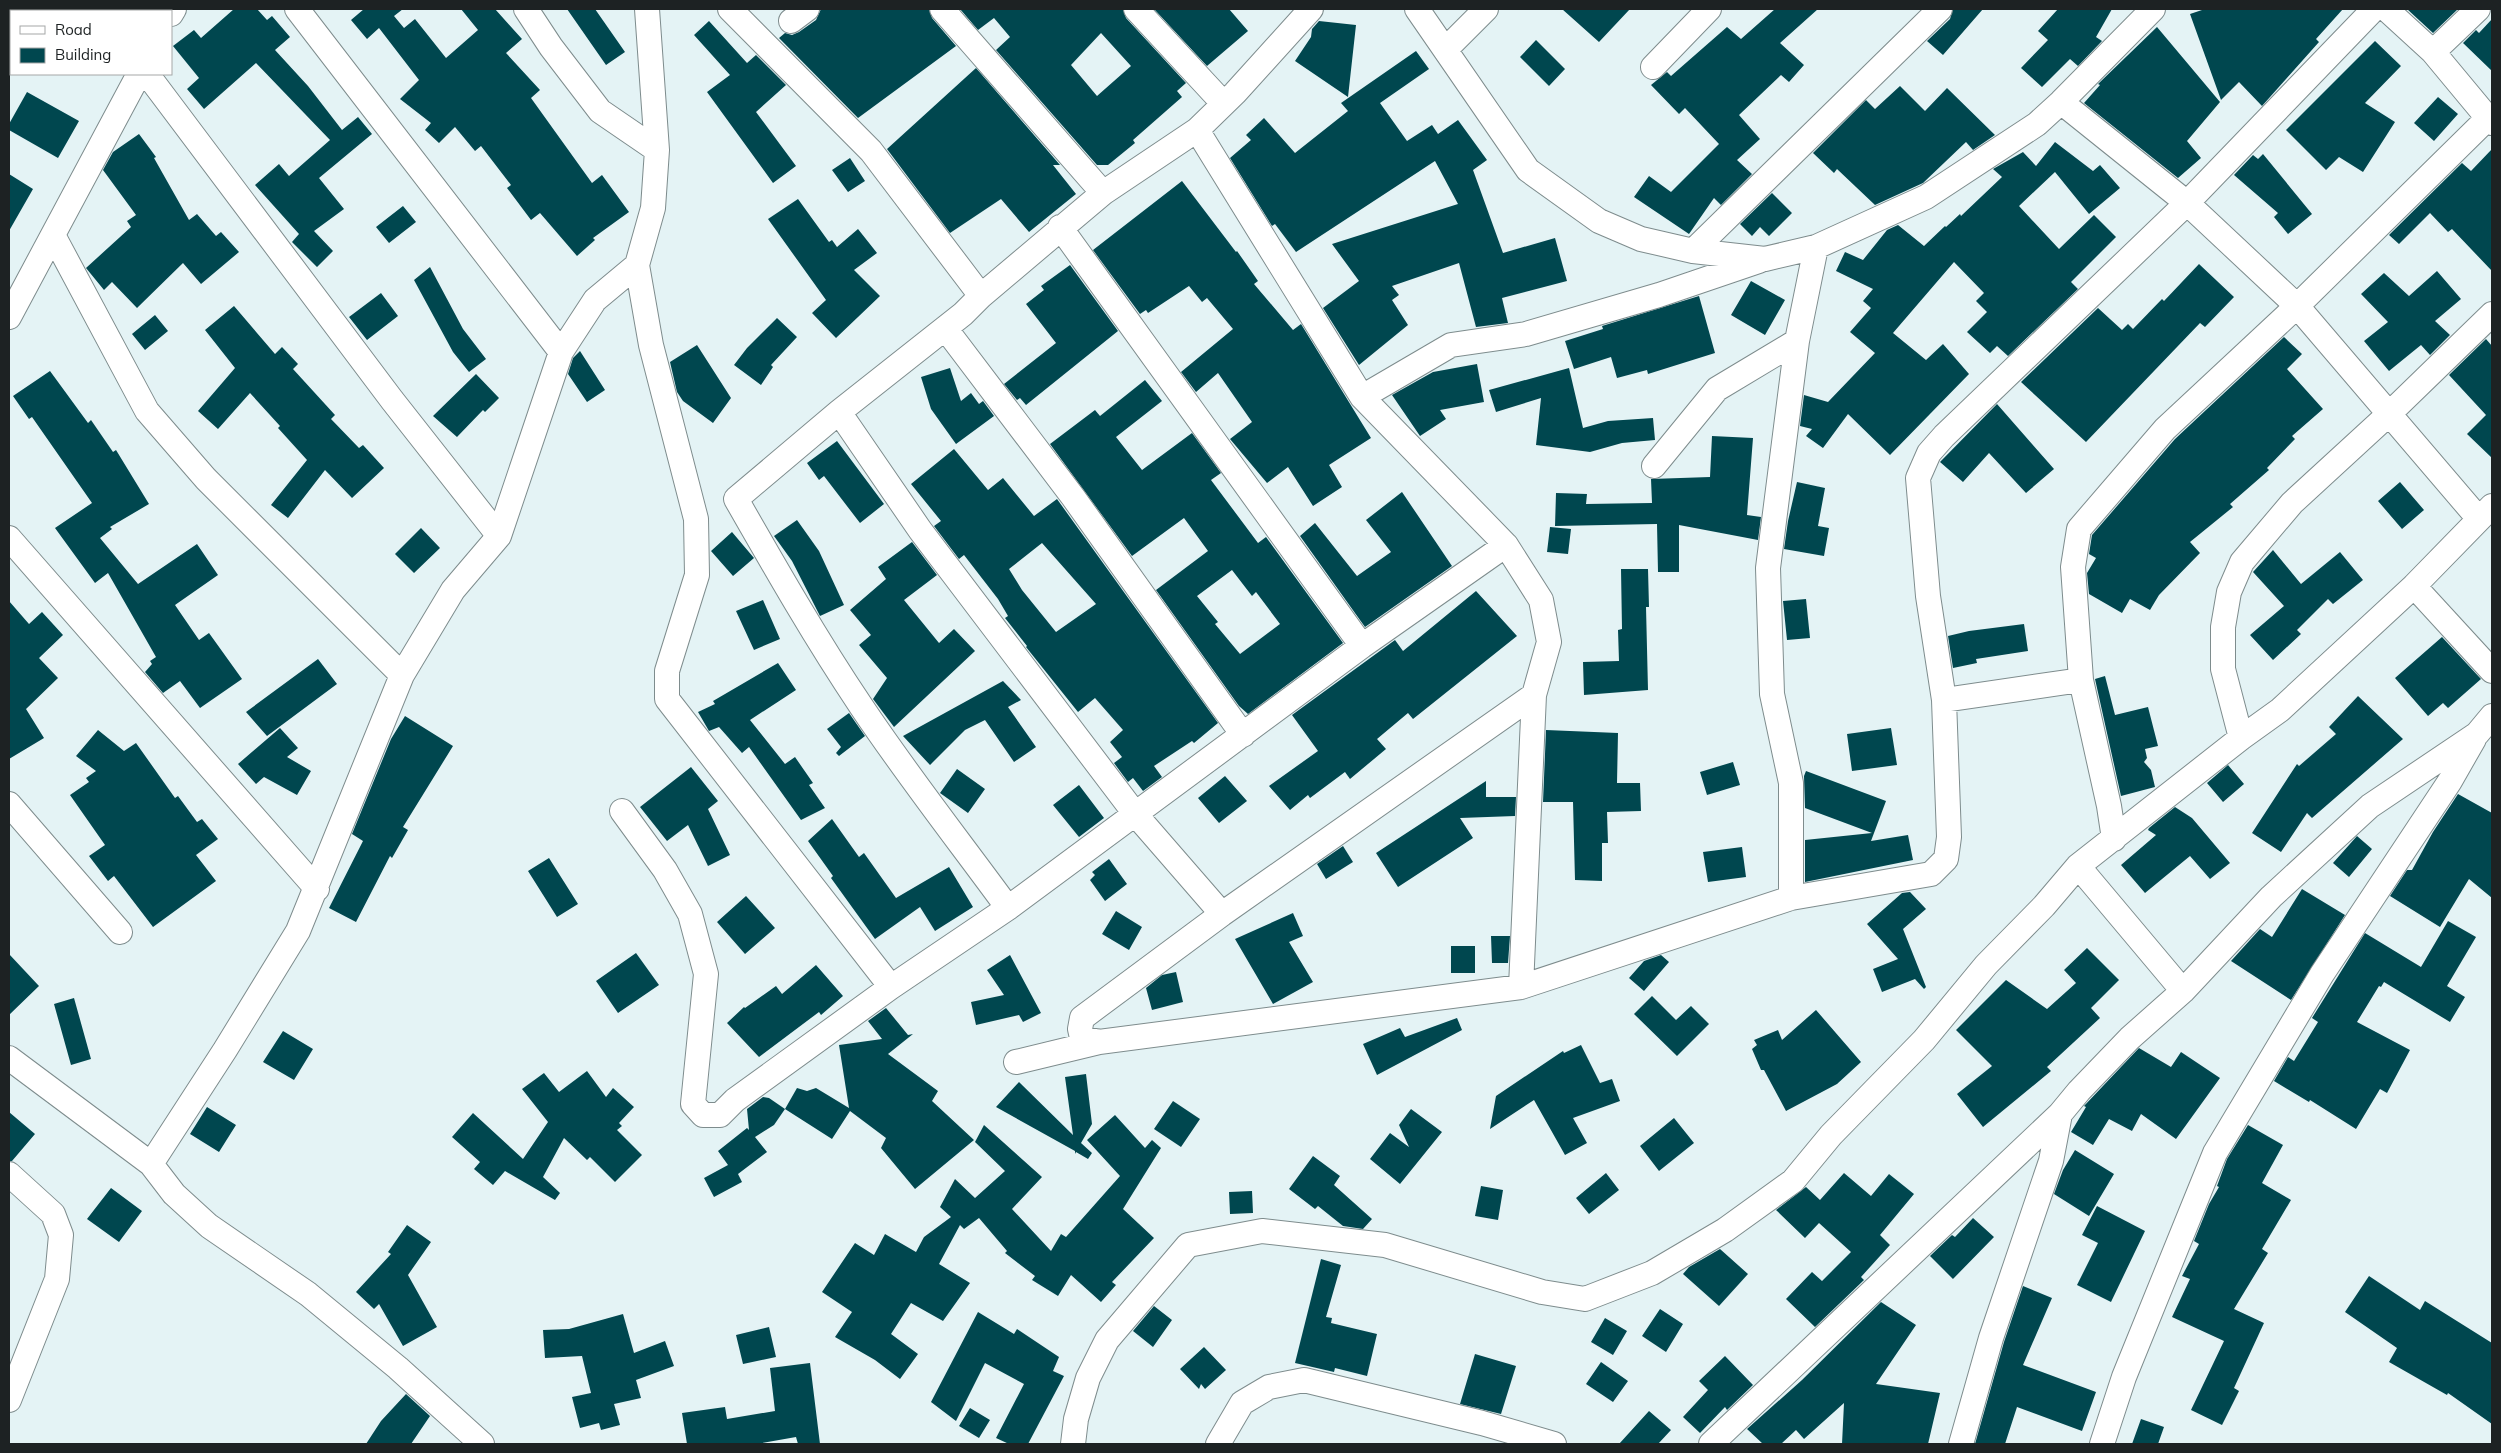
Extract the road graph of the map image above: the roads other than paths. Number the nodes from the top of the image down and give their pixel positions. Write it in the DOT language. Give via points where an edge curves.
graph roads {
  1 [pos="297,9"];
  2 [pos="526,9"];
  3 [pos="648,9"];
  4 [pos="730,9"];
  5 [pos="942,9"];
  6 [pos="1136,9"];
  7 [pos="1311,9"];
  8 [pos="1417,9"];
  9 [pos="1486,9"];
  10 [pos="1709,9"];
  11 [pos="1940,9"];
  12 [pos="2152,9"];
  13 [pos="2374,9"];
  14 [pos="2386,9"];
  15 [pos="2478,9"];
  16 [pos="1446,49"];
  17 [pos="2434,52"];
  18 [pos="1653,67"];
  19 [pos="138,75"];
  20 [pos="148,75"];
  21 [pos="2062,102"];
  22 [pos="1223,103"];
  23 [pos="2490,120"];
  24 [pos="1197,130"];
  25 [pos="657,150"];
  26 [pos="1103,193"];
  27 [pos="2187,203"];
  28 [pos="1060,227"];
  29 [pos="53,235"];
  30 [pos="1816,247"];
  31 [pos="1702,252"];
  32 [pos="1765,259"];
  33 [pos="637,265"];
  34 [pos="1713,277"];
  35 [pos="981,296"];
  36 [pos="2297,306"];
  37 [pos="2492,314"];
  38 [pos="9,317"];
  39 [pos="945,328"];
  40 [pos="1797,342"];
  41 [pos="560,352"];
  42 [pos="1362,397"];
  43 [pos="839,412"];
  44 [pos="2390,413"];
  45 [pos="1654,466"];
  46 [pos="2486,513"];
  47 [pos="499,536"];
  48 [pos="9,538"];
  49 [pos="1506,545"];
  50 [pos="2414,586"];
  51 [pos="1362,646"];
  52 [pos="2492,672"];
  53 [pos="402,675"];
  54 [pos="2081,680"];
  55 [pos="1534,695"];
  56 [pos="1944,700"];
  57 [pos="2492,716"];
  58 [pos="2477,734"];
  59 [pos="1244,735"];
  60 [pos="2241,738"];
  61 [pos="9,804"];
  62 [pos="622,811"];
  63 [pos="1136,815"];
  64 [pos="2114,838"];
  65 [pos="2078,866"];
  66 [pos="317,889"];
  67 [pos="1791,898"];
  68 [pos="1008,908"];
  69 [pos="1222,914"];
  70 [pos="120,932"];
  71 [pos="891,987"];
  72 [pos="1522,987"];
  73 [pos="2182,991"];
  74 [pos="1099,1042"];
  75 [pos="9,1058"];
  76 [pos="1016,1062"];
  77 [pos="2060,1114"];
  78 [pos="151,1164"];
  79 [pos="9,1174"];
  80 [pos="9,1400"];
  81 [pos="482,1444"];
  82 [pos="1073,1444"];
  83 [pos="1218,1444"];
  84 [pos="1554,1444"];
  85 [pos="1711,1444"];
  86 [pos="1961,1444"];
  87 [pos="2102,1444"];
  1 -- 41 [label="street"];
  2 -- 25 [label="street" via="600,112"];
  3 -- 25 [label="street"];
  4 -- 35 [label="street" via="871,151"];
  5 -- 26 [label="street"];
  6 -- 22 [label="street"];
  7 -- 22 [label="street" via="1236,93"];
  8 -- 16 [label="street"];
  9 -- 16 [label="street"];
  10 -- 18 [label="street"];
  11 -- 31 [label="street"];
  12 -- 21 [label="street"];
  13 -- 27 [label="street"];
  14 -- 17 [label="street"];
  15 -- 17 [label="street"];
  16 -- 31 [label="street" via="1528,170 1599,221 1641,239"];
  17 -- 23 [label="street"];
  19 -- 29 [label="street"];
  20 -- 47 [label="street" via="392,400"];
  21 -- 27 [label="street"];
  21 -- 30 [label="street" via="2037,124 1926,197"];
  22 -- 24 [label="street"];
  23 -- 36 [label="street"];
  24 -- 26 [label="street"];
  24 -- 42 [label="street"];
  25 -- 33 [label="street" via="653,208"];
  26 -- 28 [label="street"];
  27 -- 36 [label="street"];
  27 -- 56 [label="street" via="1929,453 1918,478 1928,596"];
  28 -- 35 [label="street"];
  28 -- 51 [label="street"];
  29 -- 38 [label="street"];
  29 -- 53 [label="street" via="147,411 206,479"];
  30 -- 32 [label="street"];
  30 -- 40 [label="street"];
  31 -- 32 [label="street"];
  31 -- 34 [label="street"];
  32 -- 34 [label="street"];
  33 -- 41 [label="street" via="595,300"];
  33 -- 71 [label="street" via="651,346 696,519 697,575 667,671 667,699"];
  34 -- 42 [label="street" via="1526,334 1451,345"];
  35 -- 39 [label="street"];
  36 -- 44 [label="street"];
  36 -- 54 [label="street" via="2165,430 2079,529 2073,567"];
  37 -- 44 [label="street"];
  39 -- 43 [label="street"];
  39 -- 59 [label="street" via="1073,497"];
  40 -- 45 [label="street" via="1717,388"];
  40 -- 67 [label="street" via="1768,568 1772,694 1791,783"];
  41 -- 47 [label="street"];
  42 -- 49 [label="street"];
  43 -- 63 [label="street" via="920,530"];
  43 -- 68 [label="street" via="736,499 791,597 862,707"];
  44 -- 46 [label="street"];
  44 -- 60 [label="street" via="2292,503 2242,562 2229,592 2223,627 2223,669"];
  46 -- 50 [label="street"];
  47 -- 53 [label="street" via="453,590"];
  48 -- 66 [label="street"];
  49 -- 51 [label="street"];
  49 -- 55 [label="street" via="1541,600 1549,642"];
  50 -- 52 [label="street"];
  50 -- 60 [label="street" via="2280,710"];
  51 -- 59 [label="street"];
  53 -- 66 [label="street"];
  54 -- 56 [label="street"];
  54 -- 64 [label="street"];
  55 -- 69 [label="street"];
  55 -- 72 [label="street"];
  56 -- 67 [label="street" via="1949,837 1946,859 1931,874"];
  57 -- 58 [label="street"];
  58 -- 73 [label="street" via="2370,806 2271,898"];
  58 -- 87 [label="street" via="2450,781 2322,974 2215,1153 2124,1377"];
  59 -- 63 [label="street"];
  60 -- 64 [label="street"];
  61 -- 70 [label="street"];
  62 -- 71 [label="street" via="665,870 690,914 706,974 693,1104 703,1115 720,1115 735,1100"];
  63 -- 68 [label="street"];
  63 -- 69 [label="street"];
  64 -- 65 [label="street"];
  65 -- 73 [label="street"];
  65 -- 82 [label="street" via="1986,965 1924,1040 1831,1134 1793,1181 1725,1230 1652,1273 1585,1300 1542,1292 1385,1245 1262,1230 1188,1245 1107,1340 1088,1378 1076,1419"];
  66 -- 78 [label="street" via="298,931"];
  67 -- 72 [label="street"];
  68 -- 71 [label="street"];
  69 -- 74 [label="street" via="1082,1018 1082,1038"];
  72 -- 74 [label="street"];
  73 -- 77 [label="street" via="2130,1038"];
  74 -- 76 [label="street"];
  75 -- 78 [label="street"];
  77 -- 85 [label="street"];
  77 -- 86 [label="street" via="2052,1161 1991,1338"];
  78 -- 81 [label="street" via="174,1194 209,1226 308,1294 398,1368"];
  79 -- 80 [label="street" via="53,1214 61,1235 57,1279"];
  83 -- 84 [label="street" via="1242,1403 1269,1386 1304,1380"];
}
